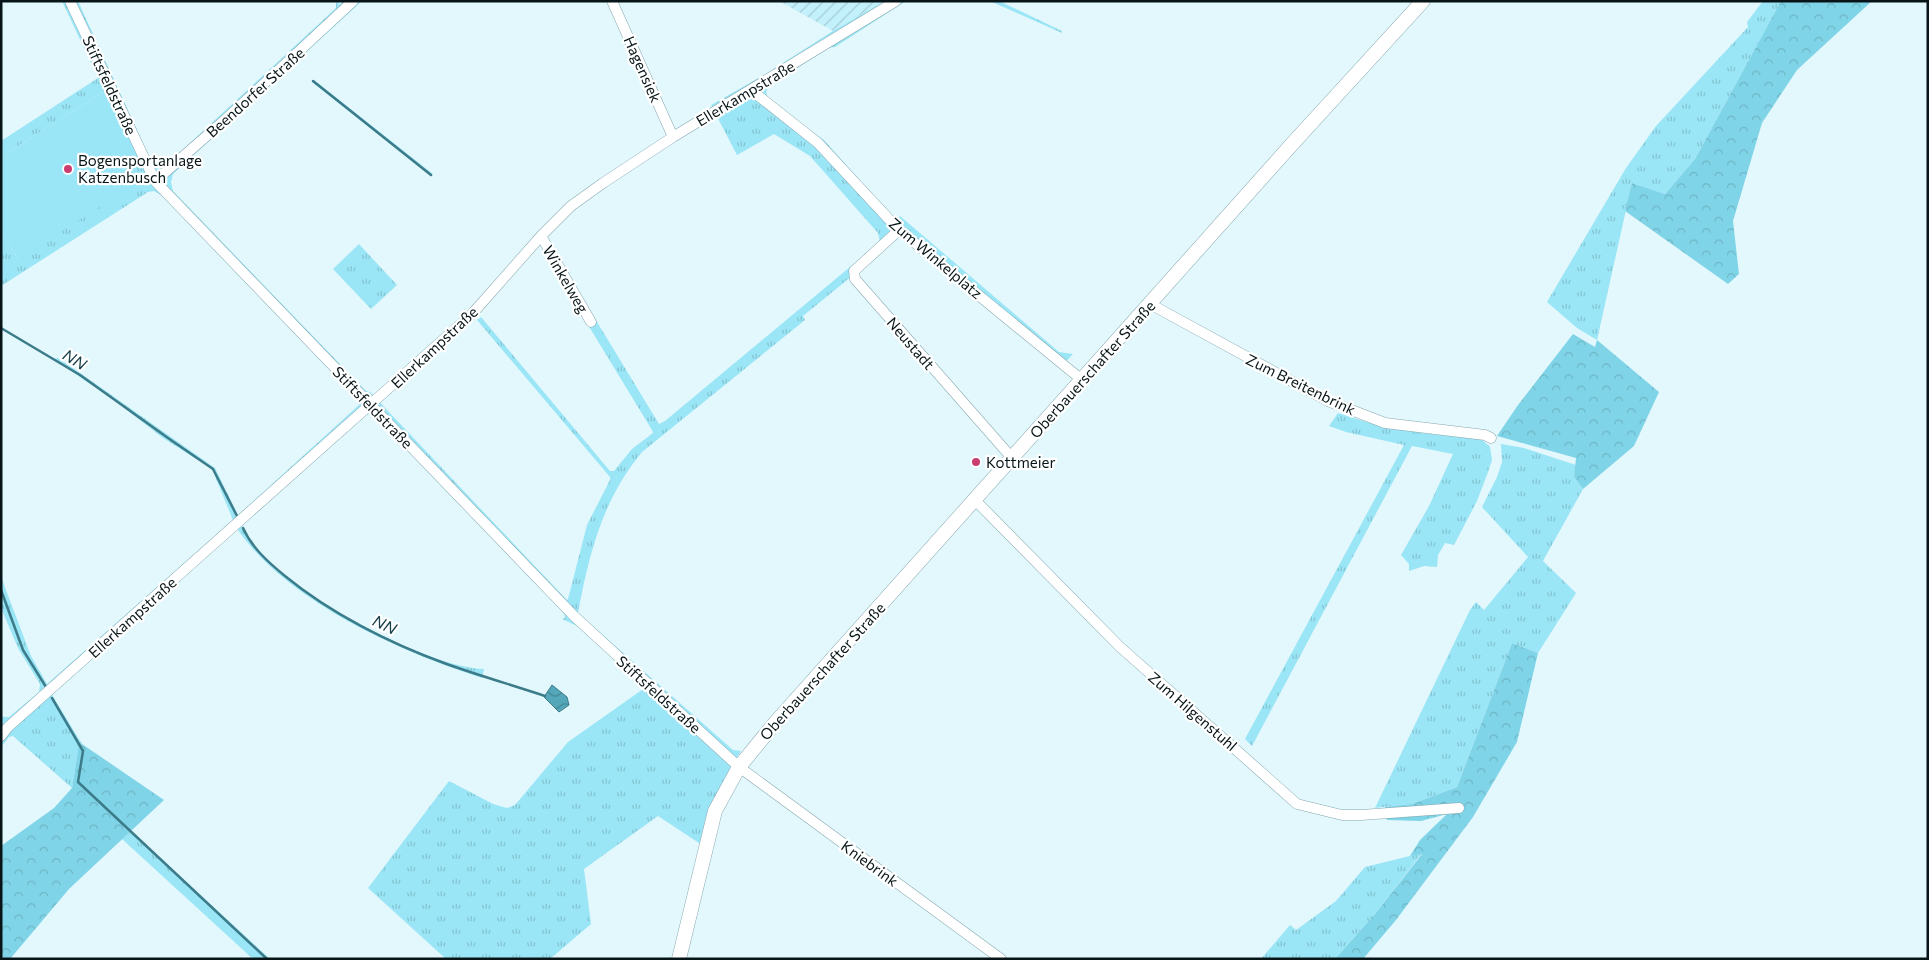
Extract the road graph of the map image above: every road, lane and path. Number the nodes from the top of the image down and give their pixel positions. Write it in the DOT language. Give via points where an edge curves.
graph roads {
  1 [pos="70,1"];
  2 [pos="353,1"];
  3 [pos="612,1"];
  4 [pos="896,1"];
  5 [pos="1423,1"];
  6 [pos="751,90"];
  7 [pos="673,137"];
  8 [pos="155,181"];
  9 [pos="899,230"];
  10 [pos="541,236"];
  11 [pos="1150,304"];
  12 [pos="591,322"];
  13 [pos="1082,380"];
  14 [pos="371,405"];
  15 [pos="1491,438"];
  16 [pos="1012,458"];
  17 [pos="975,500"];
  18 [pos="1,736"];
  19 [pos="739,767"];
  20 [pos="1459,808"];
  21 [pos="679,959"];
  22 [pos="1001,959"];
  1 -- 8 [label="street, Stiftsfeldstraße"];
  2 -- 8 [label="street, Beendorfer Straße"];
  3 -- 7 [label="street, Hagensiek"];
  4 -- 6 [label="street, Ellerkampstraße"];
  5 -- 11 [label="main road, Oberbauerschafter Straße"];
  6 -- 7 [label="street, Ellerkampstraße"];
  6 -- 9 [label="street, Zum Winkelplatz" via="818,143"];
  7 -- 10 [label="street, Ellerkampstraße" via="603,182 571,206"];
  8 -- 14 [label="street, Stiftsfeldstraße"];
  9 -- 13 [label="street, Zum Winkelplatz"];
  9 -- 16 [label="street, Neustadt" via="854,271 855,279"];
  10 -- 12 [label="street, Winkelweg"];
  10 -- 14 [label="street, Ellerkampstraße" via="472,314"];
  11 -- 13 [label="main road, Oberbauerschafter Straße"];
  11 -- 15 [label="street, Zum Breitenbrink" via="1328,401 1385,423"];
  13 -- 16 [label="main road, Oberbauerschafter Straße"];
  14 -- 18 [label="street, Ellerkampstraße"];
  14 -- 19 [label="street, Stiftsfeldstraße" via="574,616"];
  16 -- 17 [label="main road, Oberbauerschafter Straße"];
  17 -- 19 [label="main road, Oberbauerschafter Straße"];
  17 -- 20 [label="street, Zum Hilgenstuhl" via="1119,646 1297,804 1342,815"];
  19 -- 21 [label="main road, Oberbauerschafter Straße" via="715,811"];
  19 -- 22 [label="street, Kniebrink"];
}
